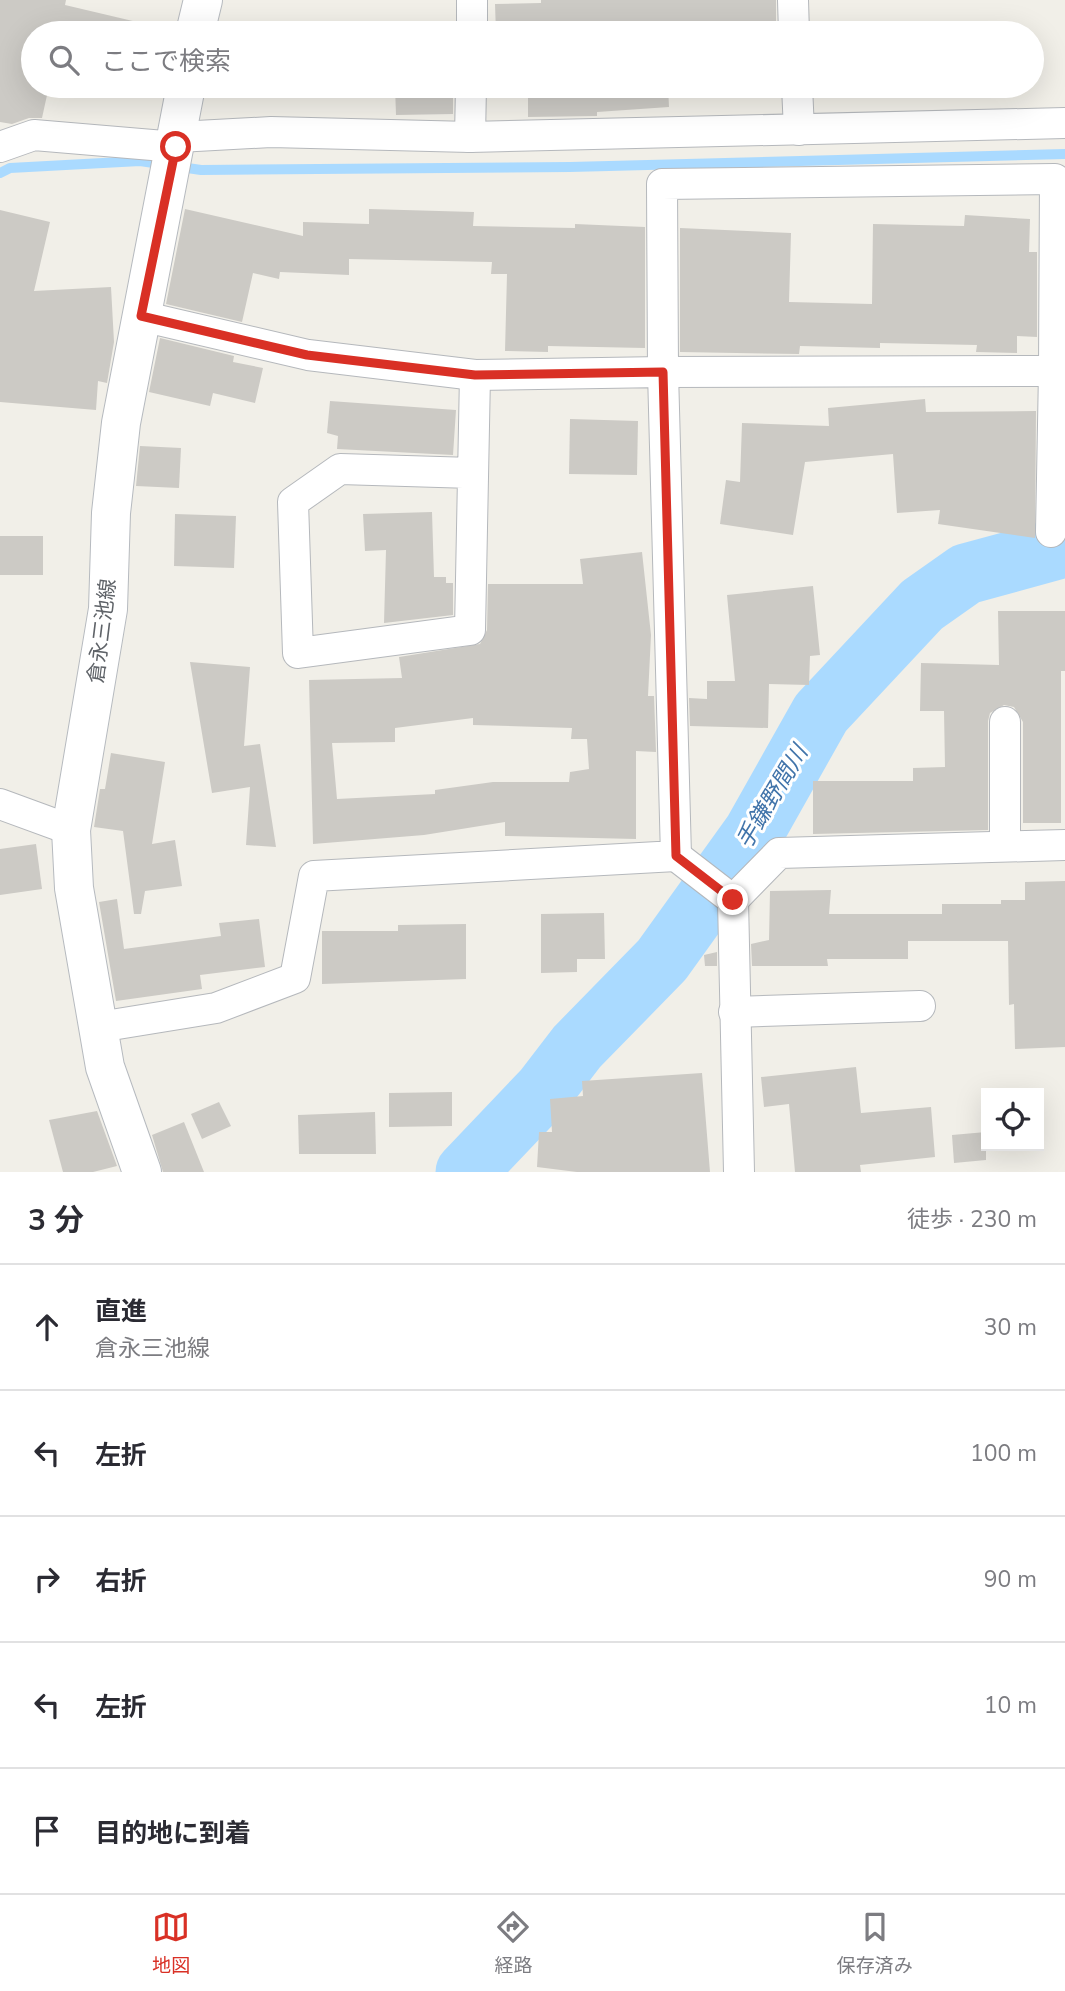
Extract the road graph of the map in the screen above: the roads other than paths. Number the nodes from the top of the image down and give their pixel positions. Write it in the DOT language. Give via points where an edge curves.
graph roads {
  1 [pos="203,0"];
  2 [pos="472,0"];
  3 [pos="793,0"];
  4 [pos="198,21"];
  5 [pos="472,21"];
  6 [pos="794,21"];
  7 [pos="184,98"];
  8 [pos="471,98"];
  9 [pos="798,98"];
  10 [pos="1065,123"];
  11 [pos="799,130"];
  12 [pos="470,137"];
  13 [pos="177,142"];
  14 [pos="0,147"];
  15 [pos="141,316"];
  16 [pos="1054,371"];
  17 [pos="663,372"];
  18 [pos="475,375"];
  19 [pos="472,473"];
  20 [pos="1051,532"];
  21 [pos="1006,722"];
  22 [pos="0,804"];
  23 [pos="71,830"];
  24 [pos="1065,845"];
  25 [pos="1005,846"];
  26 [pos="676,856"];
  27 [pos="733,900"];
  28 [pos="920,1006"];
  29 [pos="734,1012"];
  30 [pos="99,1027"];
  31 [pos="142,1172"];
  32 [pos="739,1172"];
  1 -- 4 [label="main road"];
  2 -- 5 [label="street"];
  3 -- 6 [label="street"];
  7 -- 13 [label="main road, 倉永三池線"];
  8 -- 12 [label="street"];
  9 -- 11 [label="street"];
  10 -- 11 [label="street"];
  11 -- 12 [label="street"];
  12 -- 13 [label="street" via="271,132"];
  13 -- 14 [label="street" via="34,135"];
  13 -- 15 [label="main road, 倉永三池線"];
  15 -- 18 [label="street" via="307,355"];
  15 -- 23 [label="main road, 倉永三池線" via="121,423 111,513 108,609"];
  16 -- 17 [label="street"];
  16 -- 17 [label="street" via="1055,180 1041,180 662,184"];
  16 -- 20 [label="street"];
  17 -- 18 [label="street"];
  17 -- 26 [label="street"];
  18 -- 19 [label="street"];
  19 -- 19 [label="street" via="470,631 298,653 293,502 340,469"];
  21 -- 25 [label="street"];
  22 -- 23 [label="street"];
  23 -- 30 [label="main road, 倉永三池線" via="74,888"];
  24 -- 25 [label="street"];
  25 -- 27 [label="street" via="779,853"];
  26 -- 27 [label="street"];
  26 -- 30 [label="street" via="314,876 295,978 216,1008"];
  27 -- 29 [label="street"];
  28 -- 29 [label="street"];
  29 -- 32 [label="street"];
  30 -- 31 [label="main road, 倉永三池線" via="105,1067"];
}
